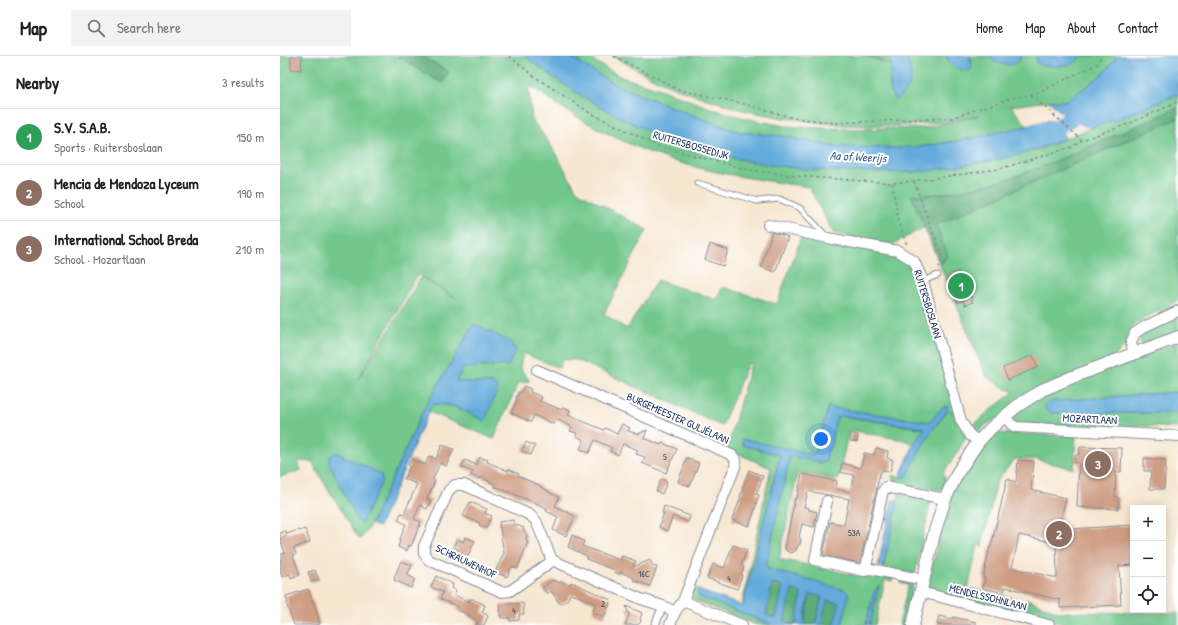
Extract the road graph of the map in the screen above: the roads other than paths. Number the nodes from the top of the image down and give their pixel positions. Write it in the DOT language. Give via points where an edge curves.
graph roads {
  1 [pos="697,183"];
  2 [pos="768,225"];
  3 [pos="828,238"];
  4 [pos="938,275"];
  5 [pos="923,281"];
  6 [pos="1178,311"];
  7 [pos="1178,337"];
  8 [pos="1134,354"];
  9 [pos="537,370"];
  10 [pos="1004,416"];
  11 [pos="1178,436"];
  12 [pos="978,442"];
  13 [pos="945,499"];
  14 [pos="827,501"];
  15 [pos="552,560"];
  16 [pos="866,568"];
  17 [pos="924,580"];
  18 [pos="921,592"];
  19 [pos="683,601"];
  20 [pos="663,606"];
  21 [pos="675,612"];
  22 [pos="656,625"];
  23 [pos="670,625"];
  24 [pos="742,625"];
  25 [pos="913,625"];
  26 [pos="1049,625"];
  1 -- 3 [label="lane" via="757,200 779,199 800,208"];
  2 -- 3 [label="street, RUITERSBOSLAAN"];
  3 -- 5 [label="street, RUITERSBOSLAAN" via="898,251 914,261"];
  4 -- 5 [label="lane"];
  5 -- 12 [label="street, RUITERSBOSLAAN" via="961,421"];
  6 -- 8 [label="street" via="1135,333 1131,343"];
  7 -- 8 [label="street"];
  8 -- 10 [label="street" via="1049,387 1028,398"];
  9 -- 19 [label="street, BURGEMEESTER GULJÉLAAN" via="732,455 736,461"];
  10 -- 11 [label="street, MOZARTLAAN" via="1016,427"];
  10 -- 12 [label="street"];
  12 -- 13 [label="street" via="958,472"];
  13 -- 16 [label="street" via="886,487"];
  13 -- 17 [label="street"];
  14 -- 16 [label="street" via="815,560 865,571"];
  15 -- 15 [label="street, SCHRAUWENHOF" via="510,591 502,592 429,560 424,554 424,546 449,490 455,485 464,485 530,515 536,521"];
  15 -- 20 [label="street"];
  16 -- 17 [label="street"];
  17 -- 18 [label="street"];
  18 -- 25 [label="street"];
  18 -- 26 [label="street, MENDELSSOHNLAAN"];
  19 -- 21 [label="street"];
  19 -- 24 [label="street"];
  20 -- 21 [label="street"];
  20 -- 22 [label="street"];
  21 -- 23 [label="street"];
}
